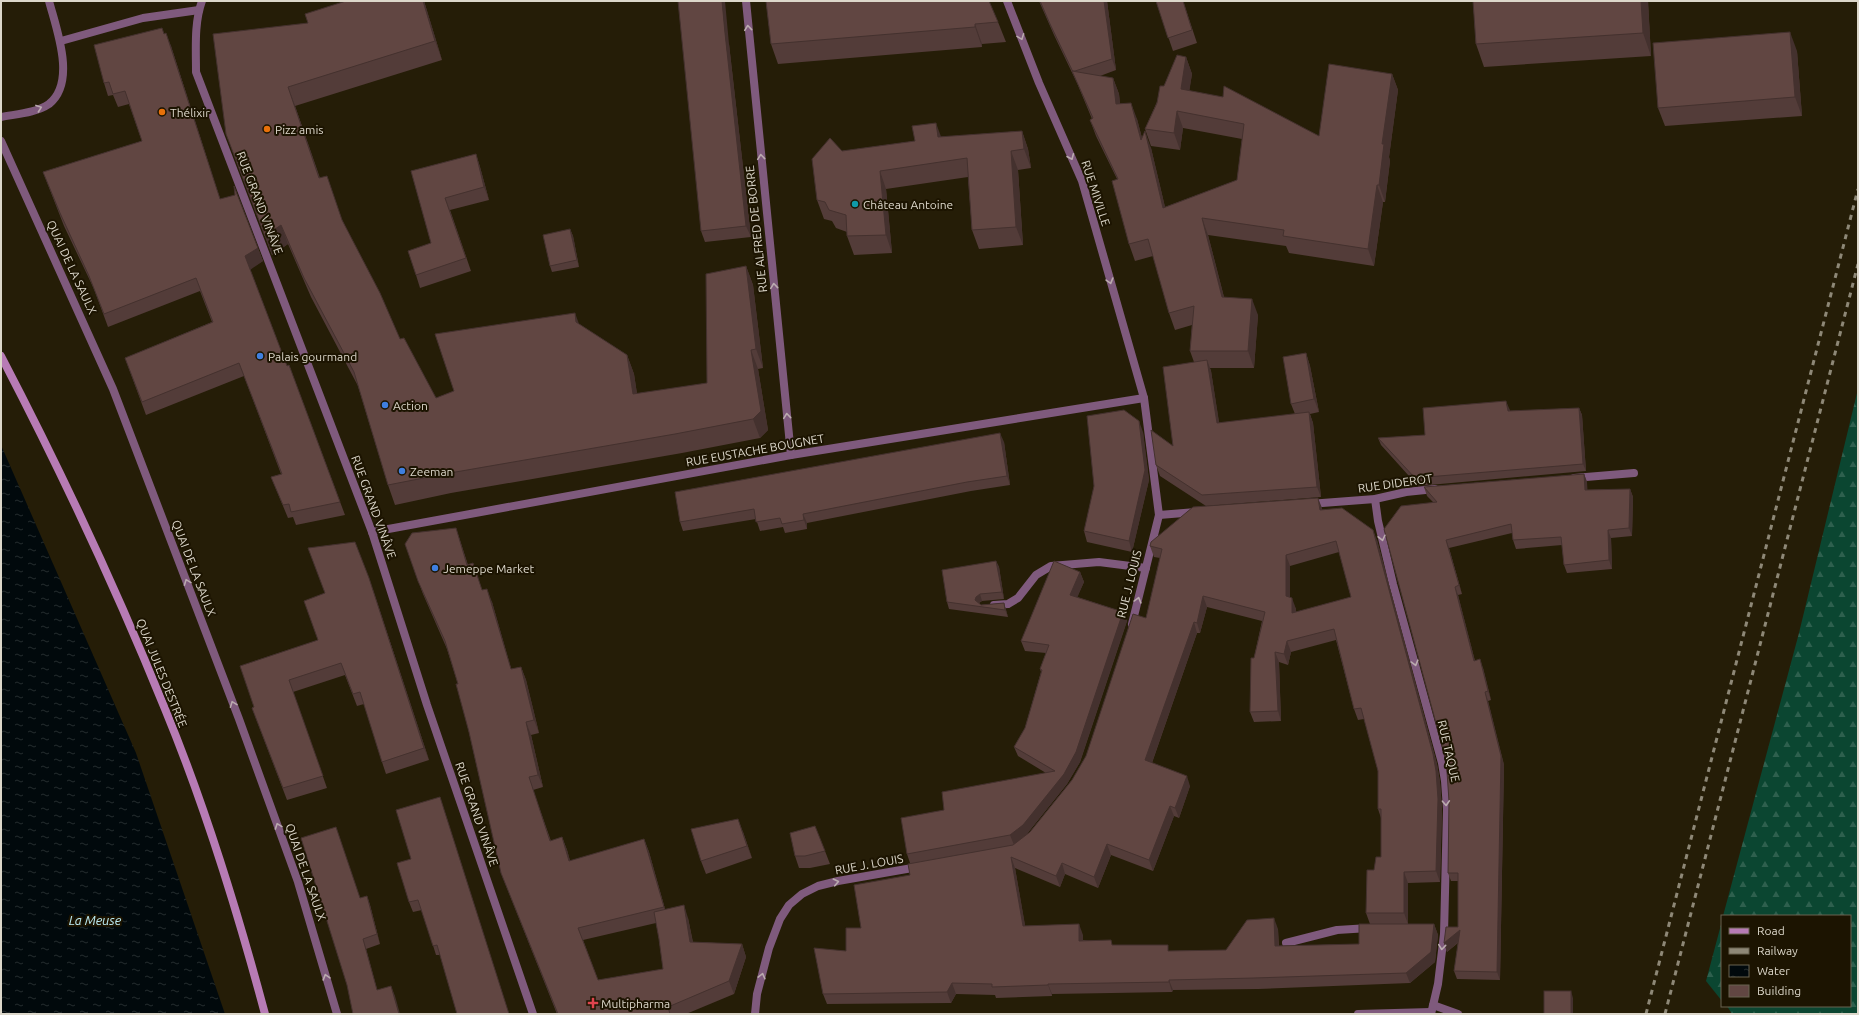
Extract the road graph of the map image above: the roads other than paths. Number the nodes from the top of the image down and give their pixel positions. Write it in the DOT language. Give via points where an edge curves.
graph roads {
  1 [pos="49,1"];
  2 [pos="202,1"];
  3 [pos="746,1"];
  4 [pos="1007,1"];
  5 [pos="199,10"];
  6 [pos="61,41"];
  7 [pos="1,117"];
  8 [pos="1,141"];
  9 [pos="1,356"];
  10 [pos="1144,398"];
  11 [pos="791,454"];
  12 [pos="1634,473"];
  13 [pos="1563,479"];
  14 [pos="1446,489"];
  15 [pos="1375,499"];
  16 [pos="1298,505"];
  17 [pos="1205,511"];
  18 [pos="1159,515"];
  19 [pos="372,532"];
  20 [pos="1146,568"];
  21 [pos="983,606"];
  22 [pos="1129,634"];
  23 [pos="930,866"];
  24 [pos="1378,928"];
  25 [pos="1286,943"];
  26 [pos="1432,1010"];
  27 [pos="265,1014"];
  28 [pos="337,1014"];
  29 [pos="533,1014"];
  30 [pos="755,1014"];
  31 [pos="1358,1014"];
  32 [pos="1458,1014"];
  1 -- 6 [label="street"];
  2 -- 5 [label="street, RUE GRAND VINÂVE"];
  11 -- 3 [label="street, RUE ALFRED DE BORRE, one-way"];
  4 -- 10 [label="street, RUE MIVILLE, one-way" via="1082,181"];
  5 -- 6 [label="street" via="143,18"];
  5 -- 19 [label="street, RUE GRAND VINÂVE" via="196,72"];
  7 -- 6 [label="street, one-way" via="40,109 55,97 61,84 63,69"];
  28 -- 8 [label="street, QUAI DE LA SAULX, one-way" via="298,882 113,389"];
  9 -- 27 [label="main road, QUAI JULES DESTRÉE" via="68,490 166,710 230,895"];
  10 -- 11 [label="street, RUE EUSTACHE BOUGNET"];
  10 -- 18 [label="street, RUE J. LOUIS"];
  11 -- 19 [label="street, RUE EUSTACHE BOUGNET"];
  12 -- 13 [label="street"];
  14 -- 15 [label="street, RUE DIDEROT" via="1406,492"];
  15 -- 16 [label="street, RUE DIDEROT"];
  15 -- 26 [label="street, RUE TAQUE, one-way" via="1384,547 1445,781 1447,809 1439,977"];
  17 -- 18 [label="street"];
  18 -- 20 [label="street, RUE J. LOUIS"];
  19 -- 29 [label="street, RUE GRAND VINÂVE" via="427,705"];
  20 -- 21 [label="street" via="1099,562 1050,566 1036,575 1018,598 1008,604"];
  22 -- 20 [label="street, RUE J. LOUIS, one-way"];
  30 -- 23 [label="street, RUE J. LOUIS, one-way" via="769,948 780,919 802,894 818,886 838,881"];
  24 -- 25 [label="street" via="1336,930"];
  26 -- 31 [label="street"];
  26 -- 32 [label="street"];
}
